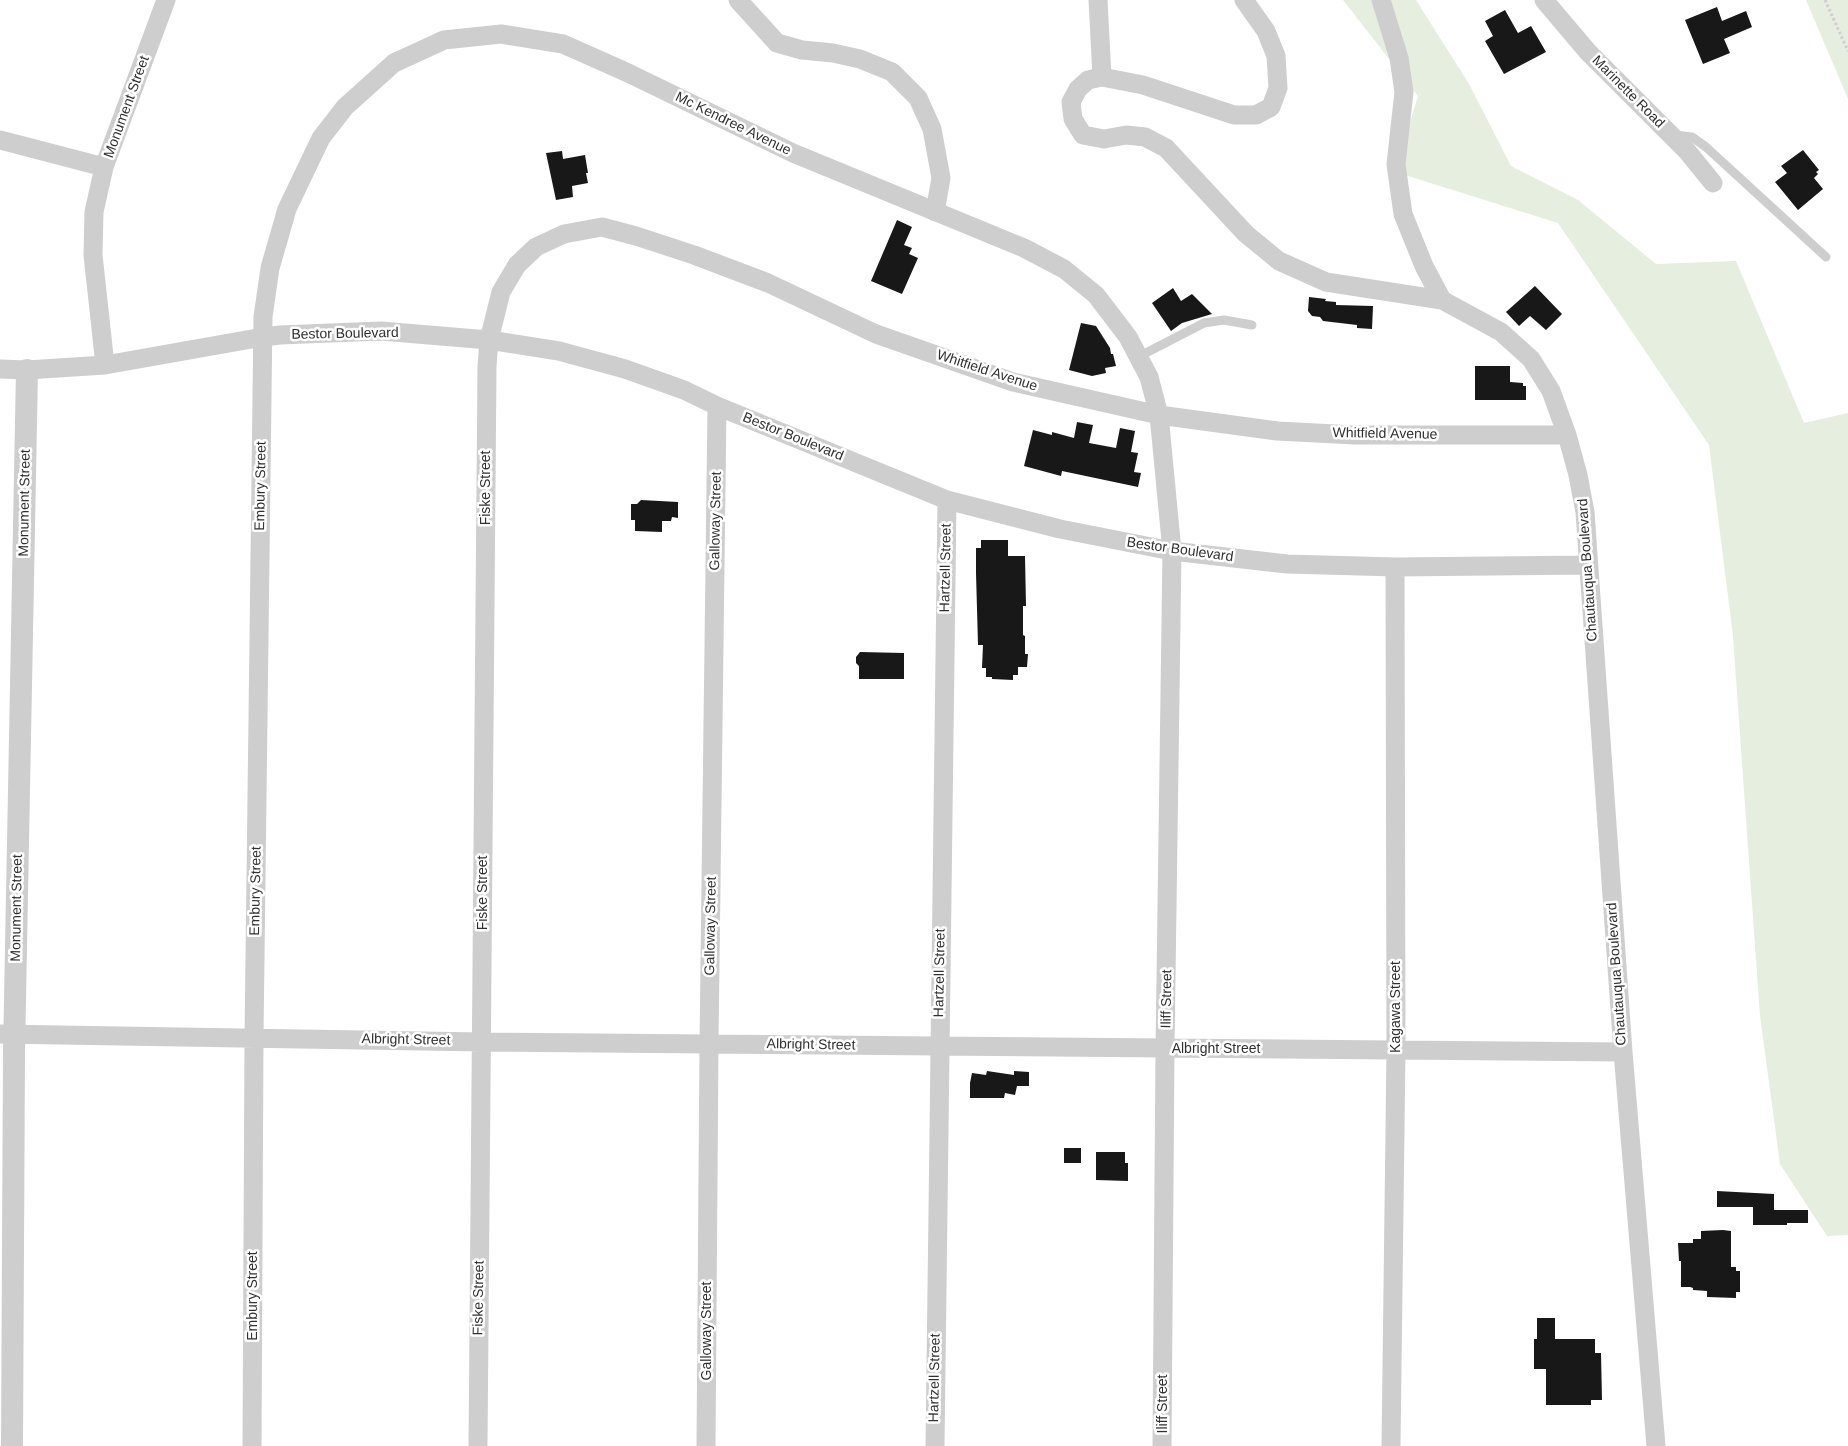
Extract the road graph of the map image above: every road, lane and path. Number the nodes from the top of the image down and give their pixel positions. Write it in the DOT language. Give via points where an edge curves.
graph roads {
  1 [pos="166,0"];
  2 [pos="738,0"];
  3 [pos="1098,0"];
  4 [pos="1244,0"];
  5 [pos="1381,0"];
  6 [pos="1544,0"];
  7 [pos="1825,0"];
  8 [pos="1848,51"];
  9 [pos="1102,78"];
  10 [pos="1671,135"];
  11 [pos="0,140"];
  12 [pos="104,167"];
  13 [pos="1713,183"];
  14 [pos="935,212"];
  15 [pos="1826,257"];
  16 [pos="1442,300"];
  17 [pos="1252,325"];
  18 [pos="263,336"];
  19 [pos="489,340"];
  20 [pos="1138,357"];
  21 [pos="106,365"];
  22 [pos="0,369"];
  23 [pos="27,370"];
  24 [pos="717,406"];
  25 [pos="1160,415"];
  26 [pos="1567,435"];
  27 [pos="947,500"];
  28 [pos="1172,551"];
  29 [pos="1588,565"];
  30 [pos="1395,567"];
  31 [pos="7,1034"];
  32 [pos="254,1037"];
  33 [pos="482,1042"];
  34 [pos="709,1043"];
  35 [pos="939,1046"];
  36 [pos="1165,1049"];
  37 [pos="1396,1050"];
  38 [pos="1623,1052"];
  39 [pos="6,1168"];
  40 [pos="12,1446"];
  41 [pos="252,1446"];
  42 [pos="478,1446"];
  43 [pos="706,1446"];
  44 [pos="935,1446"];
  45 [pos="1162,1446"];
  46 [pos="1391,1446"];
  47 [pos="1656,1446"];
  1 -- 12 [label="street, Monument Street"];
  2 -- 14 [label="street" via="777,43 860,59 892,72 918,98 932,129 941,178"];
  3 -- 9 [label="street"];
  4 -- 9 [label="street" via="1266,30 1276,56 1278,88 1271,107 1256,115 1234,115 1143,85"];
  5 -- 16 [label="street" via="1399,58 1404,92 1396,164 1403,214"];
  6 -- 10 [label="street, Marinette Road" via="1588,52"];
  7 -- 8 [label="path"];
  9 -- 16 [label="street, Chautauqua Boulevard" via="1088,80 1071,102 1072,119 1083,135 1104,139 1126,135 1145,137 1166,148 1246,234 1279,261 1326,282"];
  10 -- 13 [label="street, Marinette Road"];
  10 -- 15 [label="lane" via="1692,137 1706,147"];
  11 -- 12 [label="street"];
  12 -- 21 [label="street, Monument Street" via="94,212 93,255"];
  14 -- 18 [label="street, Mc Kendree Avenue" via="793,153 563,44 501,34 444,40 394,63 345,107 321,138 286,209 270,268"];
  14 -- 20 [label="street, Mc Kendree Avenue" via="1024,248 1064,269 1096,296 1128,337"];
  16 -- 26 [label="street, Chautauqua Boulevard" via="1501,332 1531,359 1551,391"];
  17 -- 20 [label="lane" via="1224,320 1204,323"];
  18 -- 19 [label="street, Bestor Boulevard" via="381,331"];
  18 -- 21 [label="street, Bestor Boulevard"];
  18 -- 32 [label="street, Embury Street"];
  19 -- 24 [label="street, Bestor Boulevard" via="559,351 625,368"];
  19 -- 25 [label="street, Whitfield Avenue" via="501,292 517,265 536,247 564,234 602,227 694,254 768,283 876,334 1013,382"];
  19 -- 33 [label="street, Fiske Street" via="486,376"];
  20 -- 25 [label="street, Mc Kendree Avenue" via="1149,377"];
  21 -- 23 [label="street, Bestor Boulevard"];
  22 -- 23 [label="street, Bestor Boulevard"];
  23 -- 31 [label="street, Monument Street"];
  24 -- 27 [label="street, Bestor Boulevard"];
  24 -- 34 [label="street, Galloway Street"];
  25 -- 26 [label="street, Whitfield Avenue" via="1277,431 1355,435"];
  25 -- 28 [label="street, Mc Kendree Avenue"];
  26 -- 29 [label="street, Chautauqua Boulevard" via="1585,512"];
  27 -- 28 [label="street, Bestor Boulevard" via="1060,529"];
  27 -- 35 [label="street, Hartzell Street"];
  28 -- 30 [label="street, Bestor Boulevard" via="1287,564"];
  28 -- 36 [label="street, Iliff Street"];
  29 -- 30 [label="street, Bestor Boulevard"];
  29 -- 38 [label="street, Chautauqua Boulevard"];
  30 -- 37 [label="street, Kagawa Street"];
  31 -- 32 [label="street, Albright Street"];
  31 -- 39 [label="street, Monument Street"];
  32 -- 33 [label="street, Albright Street"];
  32 -- 41 [label="street, Embury Street"];
  33 -- 34 [label="street, Albright Street"];
  33 -- 42 [label="street, Fiske Street"];
  34 -- 35 [label="street, Albright Street"];
  34 -- 43 [label="street, Galloway Street"];
  35 -- 36 [label="street, Albright Street"];
  35 -- 44 [label="street, Hartzell Street"];
  36 -- 37 [label="street, Albright Street"];
  36 -- 45 [label="street, Iliff Street"];
  37 -- 38 [label="street, Albright Street"];
  37 -- 46 [label="street, Kagawa Street"];
  38 -- 47 [label="street, Chautauqua Boulevard"];
  39 -- 40 [label="street, Monument Street"];
}
